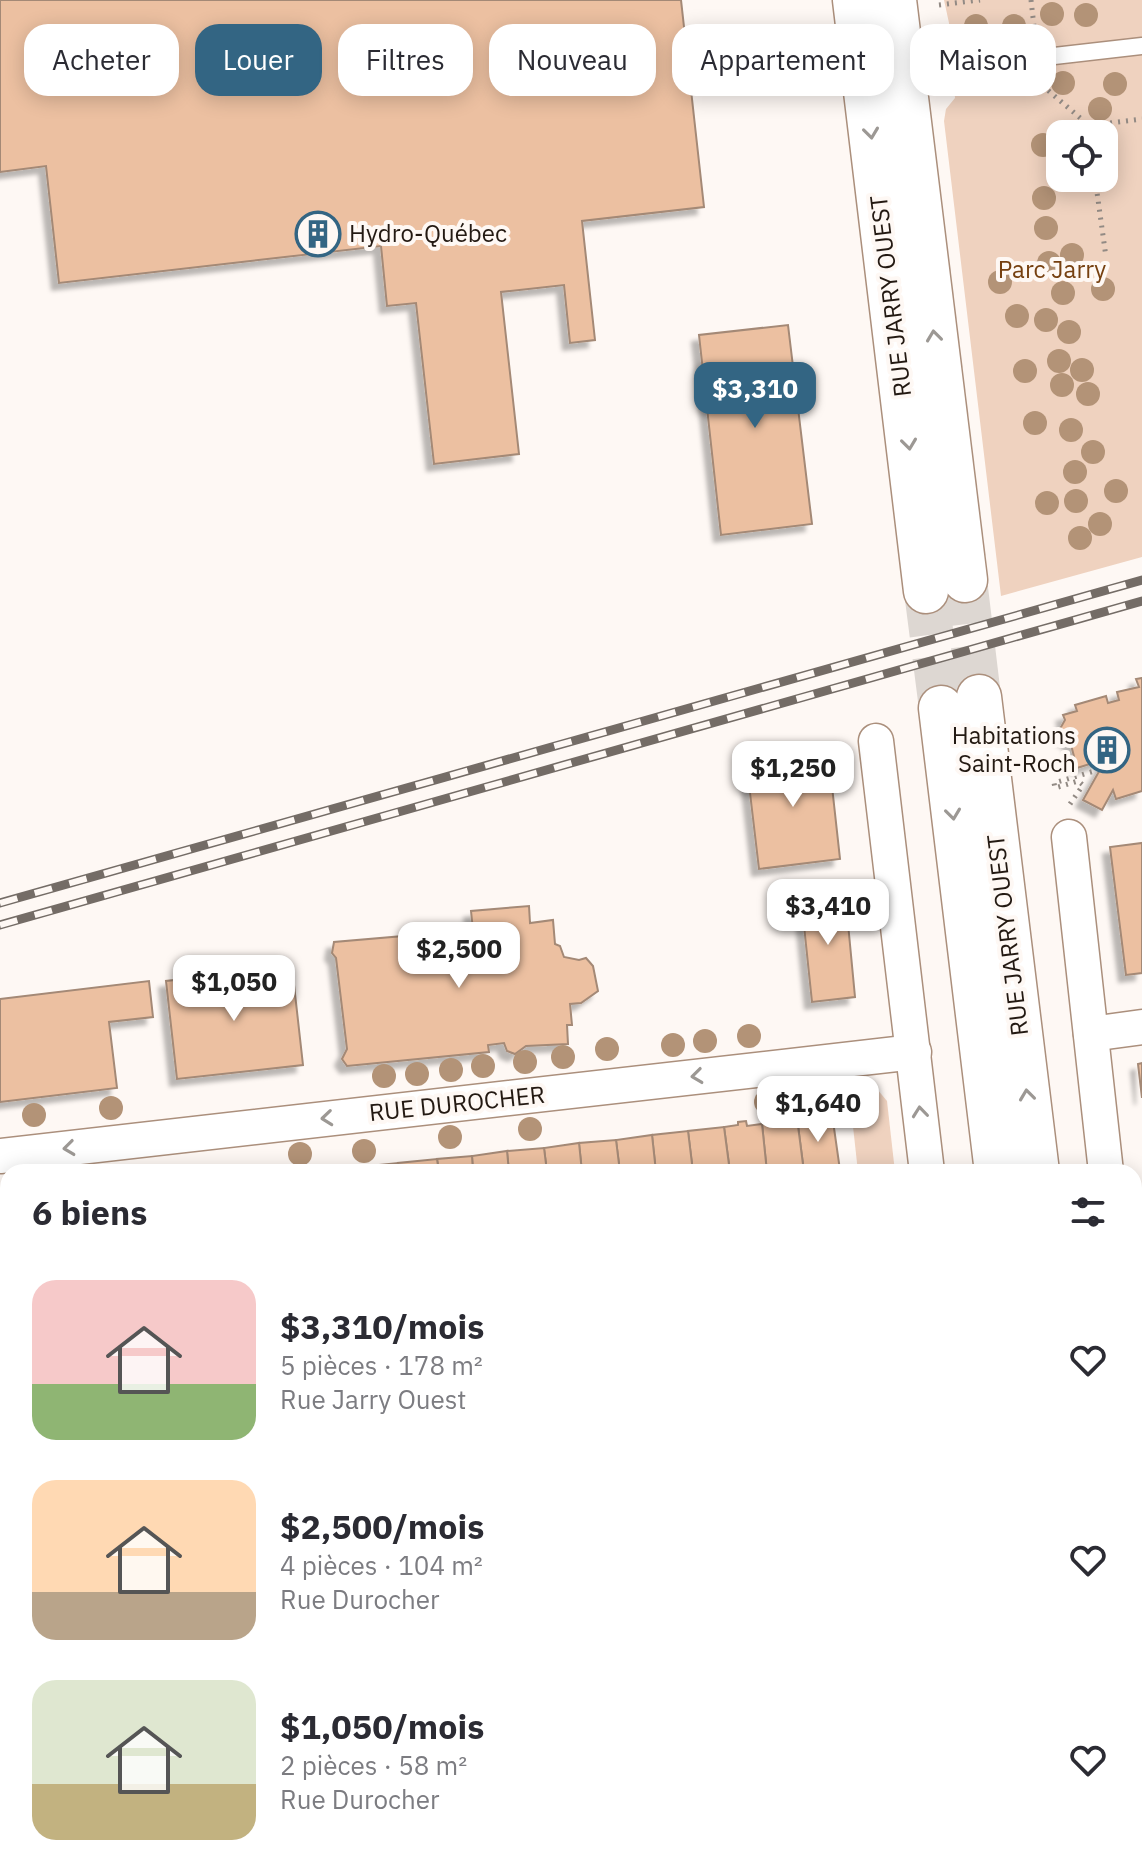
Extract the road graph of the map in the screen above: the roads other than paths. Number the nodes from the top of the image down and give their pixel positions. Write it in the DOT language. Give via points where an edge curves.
graph roads {
  1 [pos="855,0"];
  2 [pos="894,0"];
  3 [pos="1142,46"];
  4 [pos="903,73"];
  5 [pos="876,741"];
  6 [pos="1069,822"];
  7 [pos="1142,1027"];
  8 [pos="1091,1034"];
  9 [pos="914,1052"];
  10 [pos="0,1156"];
  11 [pos="926,1164"];
  12 [pos="996,1164"];
  13 [pos="1036,1164"];
  14 [pos="1105,1164"];
  1 -- 4 [label="main road, RUE JARRY OUEST, one-way" via="946,586"];
  2 -- 4 [label="main road, RUE JARRY OUEST"];
  3 -- 4 [label="lane"];
  5 -- 9 [label="street"];
  6 -- 8 [label="street"];
  7 -- 8 [label="street"];
  8 -- 14 [label="street"];
  9 -- 10 [label="street, RUE DUROCHER, one-way"];
  11 -- 9 [label="street, one-way"];
  13 -- 12 [label="main road, RUE JARRY OUEST, one-way" via="960,703"];
}
